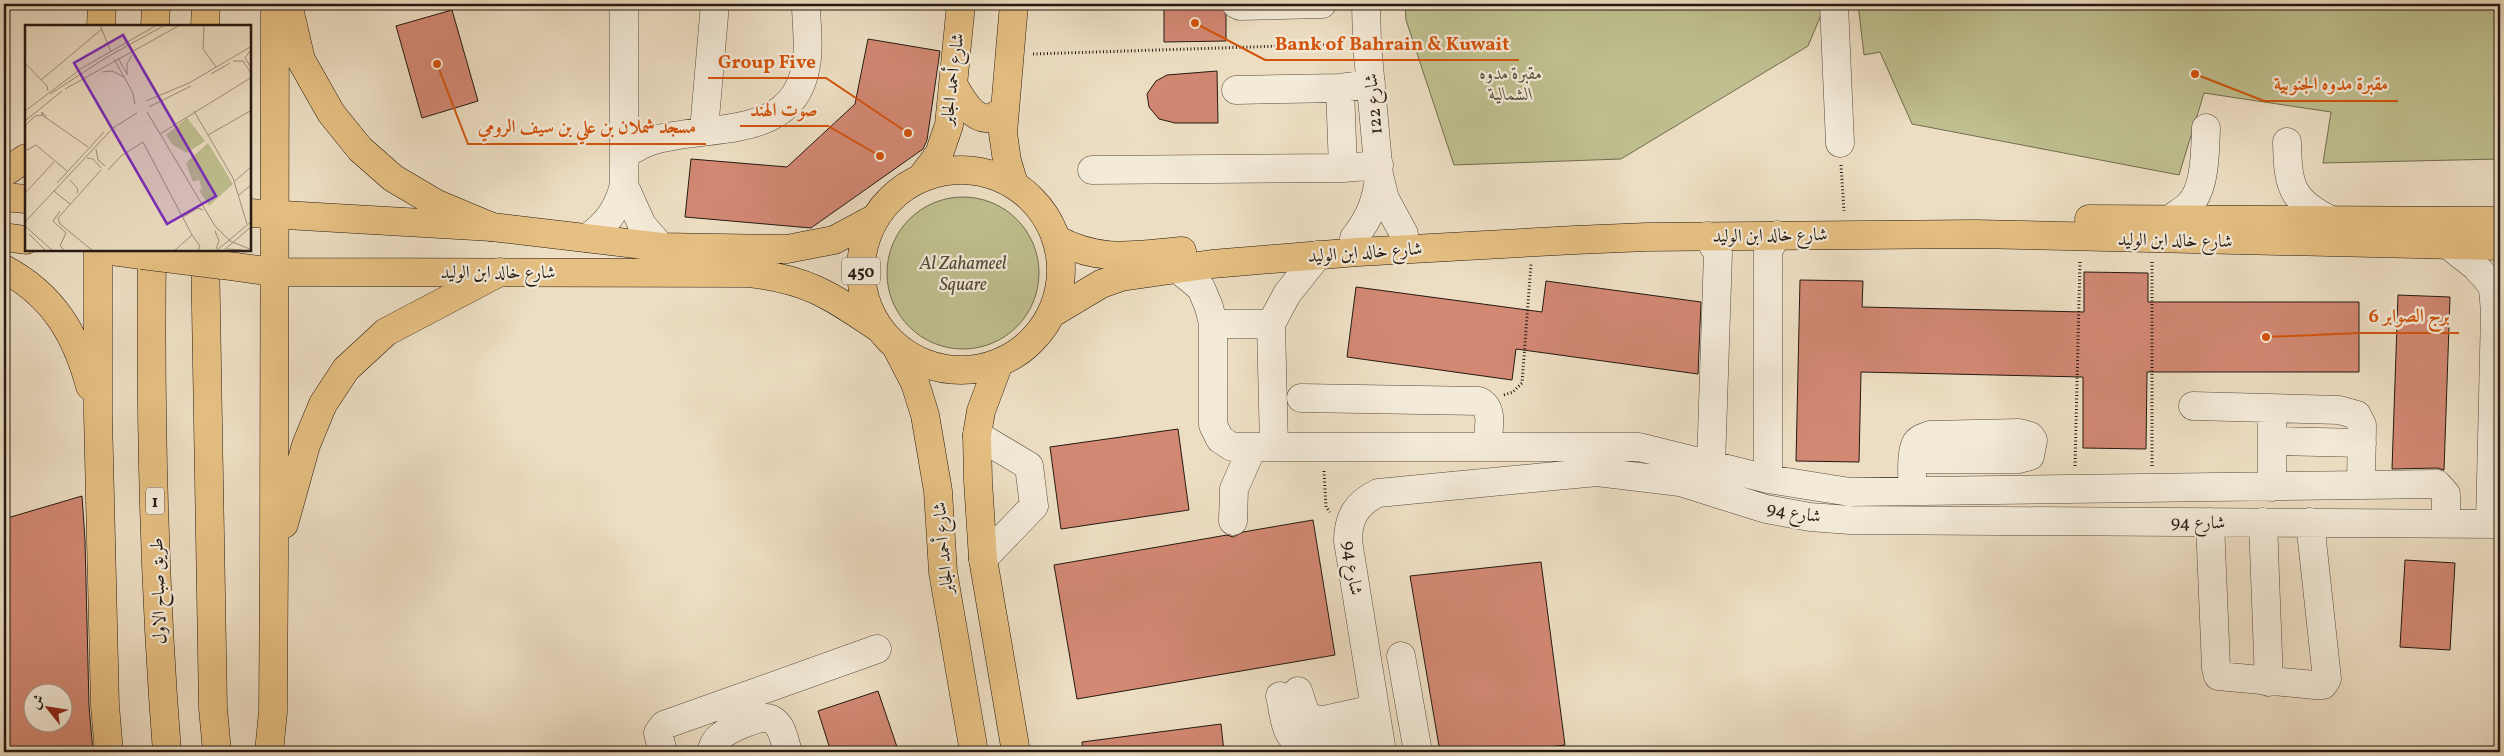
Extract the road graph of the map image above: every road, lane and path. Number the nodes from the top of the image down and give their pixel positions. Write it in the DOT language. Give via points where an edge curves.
graph roads {
  1 [pos="102,4"];
  2 [pos="156,4"];
  3 [pos="206,4"];
  4 [pos="275,4"];
  5 [pos="288,4"];
  6 [pos="624,4"];
  7 [pos="715,4"];
  8 [pos="806,4"];
  9 [pos="961,4"];
  10 [pos="1014,4"];
  11 [pos="1236,4"];
  12 [pos="1322,4"];
  13 [pos="1366,4"];
  14 [pos="1834,4"];
  15 [pos="101,25"];
  16 [pos="155,25"];
  17 [pos="205,25"];
  18 [pos="1367,44"];
  19 [pos="1009,54"];
  20 [pos="953,84"];
  21 [pos="1371,84"];
  22 [pos="1340,88"];
  23 [pos="1236,90"];
  24 [pos="1005,110"];
  25 [pos="2206,128"];
  26 [pos="704,130"];
  27 [pos="2287,142"];
  28 [pos="1840,143"];
  29 [pos="624,155"];
  30 [pos="25,159"];
  31 [pos="1343,168"];
  32 [pos="1092,170"];
  33 [pos="1379,170"];
  34 [pos="4,173"];
  35 [pos="921,178"];
  36 [pos="1014,184"];
  37 [pos="624,185"];
  38 [pos="4,198"];
  39 [pos="25,199"];
  40 [pos="262,214"];
  41 [pos="875,218"];
  42 [pos="1845,219"];
  43 [pos="2331,220"];
  44 [pos="2500,221"];
  45 [pos="492,227"];
  46 [pos="2161,229"];
  47 [pos="1404,234"];
  48 [pos="1777,235"];
  49 [pos="1707,236"];
  50 [pos="4,237"];
  51 [pos="587,238"];
  52 [pos="1354,238"];
  53 [pos="1056,239"];
  54 [pos="25,240"];
  55 [pos="2447,244"];
  56 [pos="2500,246"];
  57 [pos="661,247"];
  58 [pos="98,251"];
  59 [pos="126,251"];
  60 [pos="147,252"];
  61 [pos="2080,253"];
  62 [pos="1318,255"];
  63 [pos="1532,256"];
  64 [pos="214,258"];
  65 [pos="4,269"];
  66 [pos="1178,269"];
  67 [pos="274,272"];
  68 [pos="500,272"];
  69 [pos="1051,314"];
  70 [pos="1213,324"];
  71 [pos="1271,324"];
  72 [pos="888,339"];
  73 [pos="999,363"];
  74 [pos="1301,398"];
  75 [pos="1486,404"];
  76 [pos="2193,406"];
  77 [pos="2272,408"];
  78 [pos="98,415"];
  79 [pos="977,435"];
  80 [pos="2272,441"];
  81 [pos="2362,443"];
  82 [pos="1324,445"];
  83 [pos="1487,445"];
  84 [pos="1264,448"];
  85 [pos="1914,459"];
  86 [pos="1711,464"];
  87 [pos="1768,479"];
  88 [pos="978,481"];
  89 [pos="2362,485"];
  90 [pos="2272,486"];
  91 [pos="2075,489"];
  92 [pos="2152,489"];
  93 [pos="938,491"];
  94 [pos="1912,491"];
  95 [pos="1239,520"];
  96 [pos="2153,521"];
  97 [pos="2210,522"];
  98 [pos="2263,522"];
  99 [pos="2310,522"];
  100 [pos="2446,522"];
  101 [pos="2495,524"];
  102 [pos="1348,527"];
  103 [pos="983,559"];
  104 [pos="274,562"];
  105 [pos="877,649"];
  106 [pos="1401,656"];
  107 [pos="2269,682"];
  108 [pos="1374,709"];
  109 [pos="1380,744"];
  110 [pos="971,751"];
  111 [pos="110,752"];
  112 [pos="166,752"];
  113 [pos="217,752"];
  114 [pos="269,752"];
  115 [pos="663,752"];
  116 [pos="711,752"];
  117 [pos="788,752"];
  118 [pos="1016,752"];
  119 [pos="1418,752"];
  1 -- 15 [label="main road"];
  2 -- 16 [label="main road"];
  3 -- 17 [label="main road"];
  4 -- 40 [label="main road"];
  5 -- 45 [label="main road" via="301,60 331,113 360,149 401,183 437,204"];
  6 -- 29 [label="street"];
  7 -- 26 [label="street"];
  8 -- 26 [label="street" via="806,64 791,100 759,123"];
  9 -- 20 [label="main road, شارع أحمد الجابر / 450"];
  10 -- 19 [label="main road"];
  11 -- 12 [label="street"];
  13 -- 18 [label="street, شارع 122"];
  14 -- 28 [label="street"];
  18 -- 19 [label="path"];
  18 -- 21 [label="street, شارع 122"];
  19 -- 24 [label="main road"];
  20 -- 24 [label="main road" via="966,106 980,116 990,118"];
  20 -- 35 [label="main road, شارع أحمد الجابر / 450" via="948,125 939,154"];
  21 -- 22 [label="street"];
  21 -- 33 [label="street, شارع 122"];
  22 -- 23 [label="street"];
  22 -- 31 [label="street"];
  24 -- 36 [label="main road" via="1003,133"];
  25 -- 46 [label="street" via="2201,181 2190,205"];
  26 -- 29 [label="street" via="650,141"];
  27 -- 43 [label="street" via="2291,187 2298,199 2313,212"];
  28 -- 42 [label="path"];
  29 -- 37 [label="street"];
  30 -- 34 [label="main road"];
  31 -- 32 [label="street"];
  31 -- 33 [label="street"];
  33 -- 47 [label="street, شارع 122" via="1385,199"];
  33 -- 52 [label="street, شارع 122" via="1375,204"];
  35 -- 36 [label="main road, 450" via="958,169 996,176"];
  35 -- 41 [label="main road, 450" via="903,188"];
  36 -- 53 [label="main road, 450" via="1040,208"];
  37 -- 51 [label="street" via="616,210"];
  37 -- 57 [label="street" via="642,225"];
  38 -- 39 [label="main road"];
  40 -- 45 [label="main road"];
  40 -- 67 [label="main road"];
  41 -- 57 [label="main road" via="834,240 787,249"];
  41 -- 72 [label="main road, 450" via="861,262 862,286 868,309"];
  42 -- 46 [label="main road, شارع خالد ابن الوليد"];
  42 -- 47 [label="main road, شارع خالد ابن الوليد" via="1680,218"];
  43 -- 44 [label="main road, شارع خالد ابن الوليد"];
  43 -- 46 [label="main road, شارع خالد ابن الوليد"];
  45 -- 51 [label="main road"];
  46 -- 48 [label="main road, شارع خالد ابن الوليد"];
  46 -- 55 [label="main road, شارع خالد ابن الوليد"];
  46 -- 92 [label="path"];
  47 -- 52 [label="main road, شارع خالد ابن الوليد"];
  48 -- 49 [label="main road, شارع خالد ابن الوليد"];
  48 -- 87 [label="street" via="1768,251"];
  49 -- 62 [label="main road, شارع خالد ابن الوليد"];
  49 -- 86 [label="street" via="1718,253"];
  50 -- 54 [label="main road"];
  51 -- 57 [label="main road"];
  52 -- 53 [label="main road, شارع خالد ابن الوليد" via="1107,256 1076,249"];
  53 -- 69 [label="main road, 450" via="1060,284"];
  55 -- 56 [label="main road, شارع خالد ابن الوليد"];
  55 -- 101 [label="street, شارع 94" via="2475,266 2493,288"];
  58 -- 78 [label="main road"];
  59 -- 60 [label="main road, شارع خالد ابن الوليد"];
  60 -- 64 [label="main road, شارع خالد ابن الوليد, bridge"];
  60 -- 112 [label="main road, طريق صباح الاول / 1" via="160,670"];
  61 -- 91 [label="path"];
  62 -- 66 [label="main road, شارع خالد ابن الوليد"];
  62 -- 71 [label="street" via="1287,294"];
  63 -- 75 [label="path" via="1522,383 1513,392"];
  64 -- 67 [label="main road, شارع خالد ابن الوليد"];
  64 -- 113 [label="main road" via="213,679"];
  65 -- 78 [label="main road" via="26,281 62,317 82,358"];
  66 -- 69 [label="main road, شارع خالد ابن الوليد" via="1121,277 1101,284"];
  66 -- 70 [label="street" via="1201,288"];
  67 -- 68 [label="main road, شارع خالد ابن الوليد"];
  67 -- 104 [label="main road"];
  68 -- 72 [label="main road, شارع خالد ابن الوليد" via="748,273 780,276 827,294"];
  68 -- 104 [label="main road" via="386,332 346,369 323,404 306,445"];
  69 -- 73 [label="main road, 450" via="1038,334 1020,351"];
  70 -- 71 [label="street"];
  70 -- 84 [label="street" via="1212,425 1220,439 1232,447"];
  71 -- 84 [label="street"];
  72 -- 73 [label="main road, 450" via="915,360 936,368 957,371"];
  72 -- 93 [label="main road, شارع أحمد الجابر / 450" via="915,383 925,415"];
  73 -- 79 [label="main road" via="981,411"];
  74 -- 75 [label="street" via="1479,401"];
  75 -- 83 [label="street" via="1490,411"];
  76 -- 77 [label="street"];
  77 -- 80 [label="street"];
  77 -- 81 [label="street" via="2339,410 2357,415 2362,425"];
  78 -- 111 [label="main road" via="105,706"];
  79 -- 88 [label="main road"];
  79 -- 103 [label="street" via="1029,466 1034,506"];
  80 -- 81 [label="street"];
  80 -- 90 [label="street"];
  81 -- 89 [label="street"];
  82 -- 83 [label="street"];
  82 -- 84 [label="street"];
  82 -- 102 [label="path" via="1326,507"];
  83 -- 86 [label="street" via="1638,447"];
  84 -- 95 [label="street" via="1241,469 1234,489"];
  85 -- 94 [label="street"];
  86 -- 87 [label="street"];
  87 -- 94 [label="street" via="1850,492"];
  88 -- 93 [label="main road" via="963,472 954,473 941,483"];
  88 -- 103 [label="main road"];
  89 -- 90 [label="street"];
  89 -- 100 [label="street" via="2437,484 2446,494"];
  90 -- 92 [label="street"];
  91 -- 92 [label="street"];
  91 -- 94 [label="street"];
  92 -- 96 [label="street"];
  93 -- 110 [label="main road, شارع أحمد الجابر / 450" via="943,572"];
  96 -- 97 [label="street, شارع 94"];
  96 -- 102 [label="street, شارع 94" via="1850,520 1810,517 1766,509 1680,482 1597,472 1378,493 1355,510"];
  97 -- 98 [label="street, شارع 94"];
  97 -- 107 [label="street" via="2218,676"];
  98 -- 99 [label="street, شارع 94"];
  98 -- 107 [label="street"];
  99 -- 100 [label="street, شارع 94"];
  99 -- 107 [label="street" via="2327,679 2323,685"];
  100 -- 101 [label="street, شارع 94"];
  102 -- 108 [label="street, شارع 94"];
  103 -- 118 [label="main road"];
  104 -- 114 [label="main road" via="273,712"];
  105 -- 115 [label="street" via="664,725 658,733"];
  106 -- 119 [label="street"];
  108 -- 109 [label="street, شارع 94"];
  108 -- 109 [label="street" via="1317,720 1306,715 1289,694 1290,735 1300,744"];
  116 -- 117 [label="street" via="721,735 757,718 769,718 779,725"];
}
